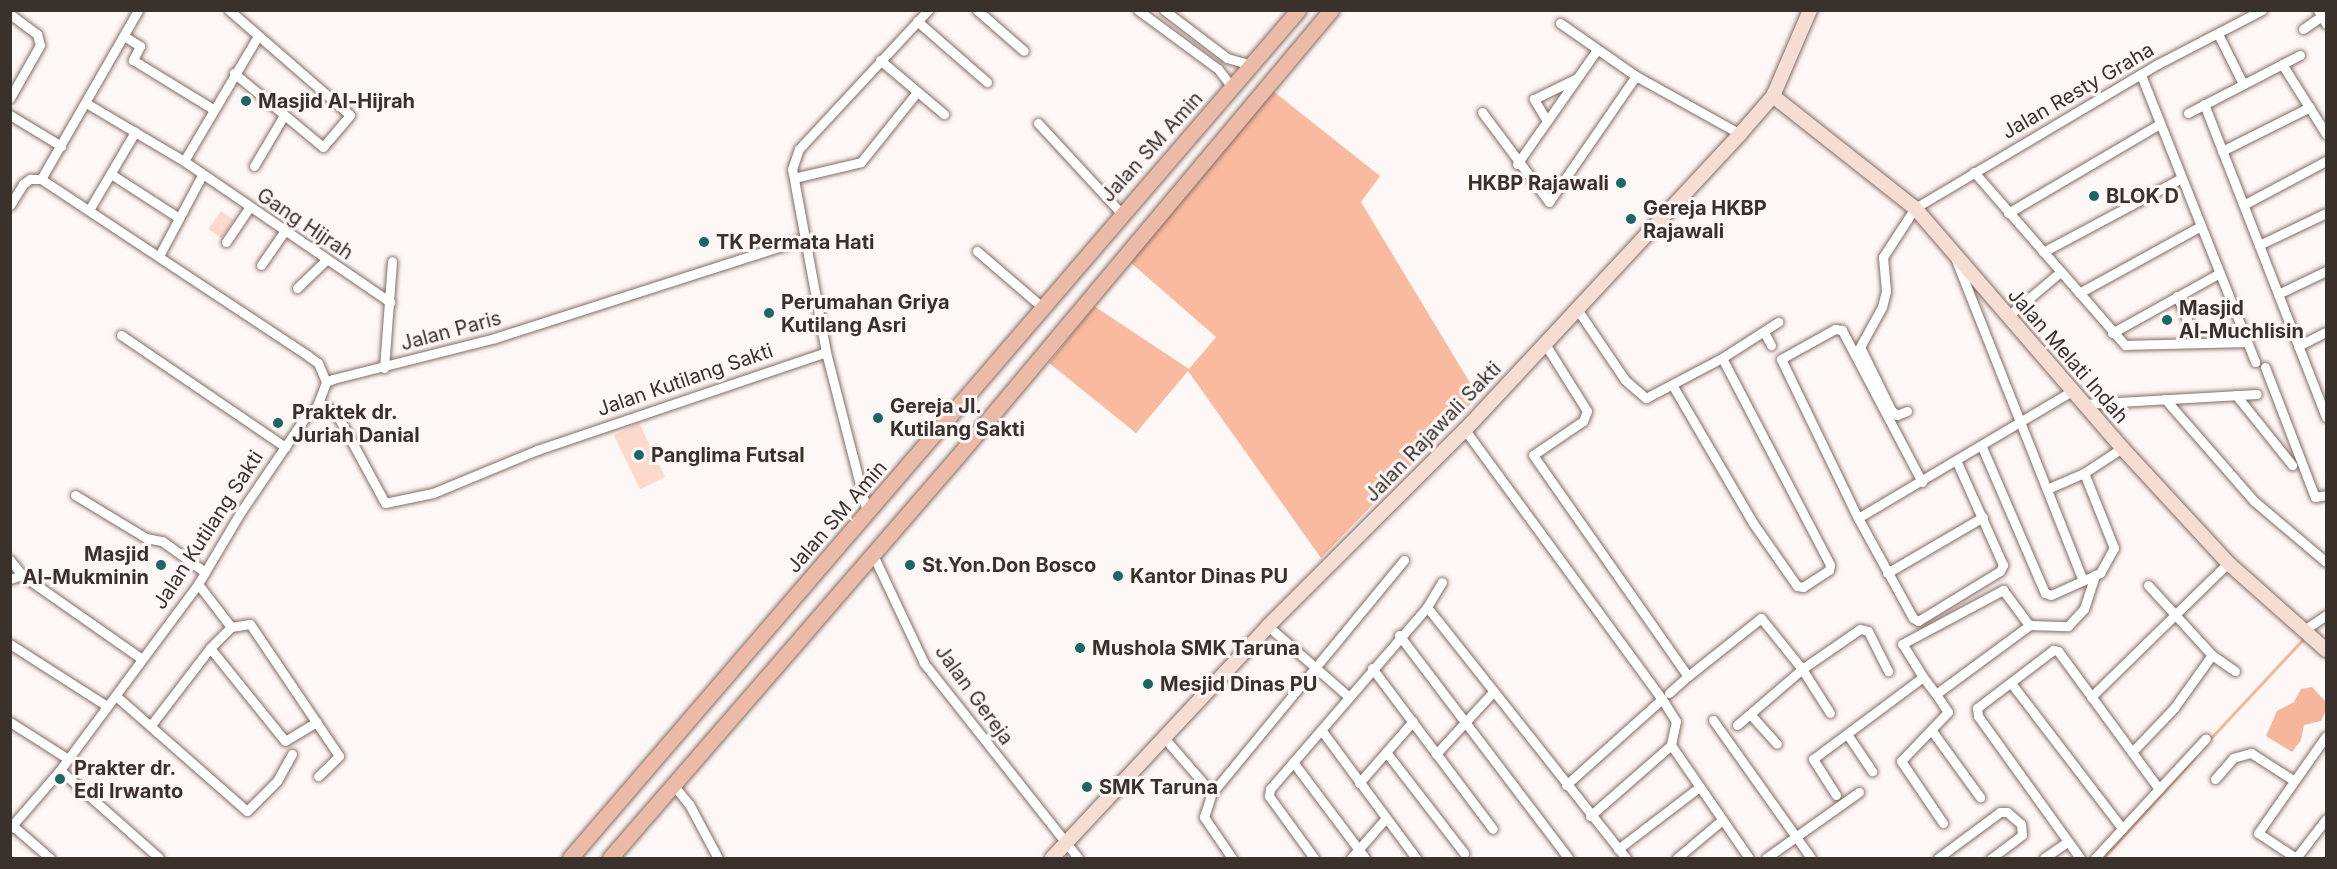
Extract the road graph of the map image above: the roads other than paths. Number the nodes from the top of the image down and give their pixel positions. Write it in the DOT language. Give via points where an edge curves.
graph roads {
  1 [pos="229,10"];
  2 [pos="928,10"];
  3 [pos="1138,10"];
  4 [pos="1164,10"];
  5 [pos="1298,10"];
  6 [pos="1330,10"];
  7 [pos="1810,10"];
  8 [pos="2262,10"];
  9 [pos="137,11"];
  10 [pos="978,11"];
  11 [pos="10,14"];
  12 [pos="2323,16"];
  13 [pos="917,21"];
  14 [pos="1560,23"];
  15 [pos="2302,28"];
  16 [pos="2218,34"];
  17 [pos="124,36"];
  18 [pos="258,36"];
  19 [pos="1024,51"];
  20 [pos="1596,51"];
  21 [pos="2300,55"];
  22 [pos="880,60"];
  23 [pos="2282,64"];
  24 [pos="1253,65"];
  25 [pos="234,73"];
  26 [pos="2140,75"];
  27 [pos="1636,76"];
  28 [pos="1577,78"];
  29 [pos="987,82"];
  30 [pos="2243,84"];
  31 [pos="1233,88"];
  32 [pos="917,92"];
  33 [pos="1773,96"];
  34 [pos="10,98"];
  35 [pos="86,103"];
  36 [pos="2204,104"];
  37 [pos="2310,107"];
  38 [pos="213,109"];
  39 [pos="1482,112"];
  40 [pos="2188,113"];
  41 [pos="944,114"];
  42 [pos="10,116"];
  43 [pos="283,117"];
  44 [pos="1547,121"];
  45 [pos="1038,123"];
  46 [pos="2158,125"];
  47 [pos="135,132"];
  48 [pos="1740,134"];
  49 [pos="2326,134"];
  50 [pos="61,146"];
  51 [pos="2222,151"];
  52 [pos="184,161"];
  53 [pos="2326,161"];
  54 [pos="1517,164"];
  55 [pos="254,166"];
  56 [pos="1974,172"];
  57 [pos="111,174"];
  58 [pos="202,175"];
  59 [pos="41,178"];
  60 [pos="794,178"];
  61 [pos="2180,179"];
  62 [pos="1140,193"];
  63 [pos="2245,204"];
  64 [pos="10,205"];
  65 [pos="249,208"];
  66 [pos="1915,208"];
  67 [pos="1163,209"];
  68 [pos="89,210"];
  69 [pos="1121,213"];
  70 [pos="2008,213"];
  71 [pos="2326,213"];
  72 [pos="179,218"];
  73 [pos="2201,226"];
  74 [pos="284,232"];
  75 [pos="807,238"];
  76 [pos="226,242"];
  77 [pos="2259,246"];
  78 [pos="977,251"];
  79 [pos="2043,252"];
  80 [pos="159,256"];
  81 [pos="1955,256"];
  82 [pos="326,261"];
  83 [pos="392,261"];
  84 [pos="261,266"];
  85 [pos="2326,271"];
  86 [pos="2060,273"];
  87 [pos="2218,274"];
  88 [pos="297,288"];
  89 [pos="2079,292"];
  90 [pos="2278,294"];
  91 [pos="2177,296"];
  92 [pos="390,302"];
  93 [pos="1042,307"];
  94 [pos="1577,309"];
  95 [pos="2008,316"];
  96 [pos="1779,321"];
  97 [pos="1764,332"];
  98 [pos="2326,332"];
  99 [pos="2112,333"];
  100 [pos="121,335"];
  101 [pos="2197,342"];
  102 [pos="2246,342"];
  103 [pos="1545,344"];
  104 [pos="1771,345"];
  105 [pos="2298,346"];
  106 [pos="826,352"];
  107 [pos="1722,358"];
  108 [pos="2255,362"];
  109 [pos="2265,367"];
  110 [pos="384,368"];
  111 [pos="326,382"];
  112 [pos="1673,386"];
  113 [pos="2072,391"];
  114 [pos="2257,394"];
  115 [pos="2236,395"];
  116 [pos="2164,399"];
  117 [pos="2084,404"];
  118 [pos="317,406"];
  119 [pos="1907,411"];
  120 [pos="2326,417"];
  121 [pos="2021,424"];
  122 [pos="1465,430"];
  123 [pos="285,447"];
  124 [pos="1982,447"];
  125 [pos="2122,448"];
  126 [pos="1957,462"];
  127 [pos="2292,465"];
  128 [pos="2085,473"];
  129 [pos="1922,482"];
  130 [pos="2047,489"];
  131 [pos="75,495"];
  132 [pos="2326,495"];
  133 [pos="868,515"];
  134 [pos="1983,517"];
  135 [pos="1858,518"];
  136 [pos="873,555"];
  137 [pos="10,560"];
  138 [pos="1404,560"];
  139 [pos="2326,562"];
  140 [pos="2228,563"];
  141 [pos="205,572"];
  142 [pos="1887,573"];
  143 [pos="22,575"];
  144 [pos="2096,575"];
  145 [pos="10,579"];
  146 [pos="2083,581"];
  147 [pos="1442,582"];
  148 [pos="198,584"];
  149 [pos="2148,585"];
  150 [pos="1427,607"];
  151 [pos="2326,615"];
  152 [pos="2175,619"];
  153 [pos="2029,625"];
  154 [pos="1268,626"];
  155 [pos="231,627"];
  156 [pos="2304,630"];
  157 [pos="1399,635"];
  158 [pos="10,644"];
  159 [pos="210,648"];
  160 [pos="2326,650"];
  161 [pos="2212,655"];
  162 [pos="142,659"];
  163 [pos="1316,667"];
  164 [pos="1372,668"];
  165 [pos="1802,669"];
  166 [pos="1888,671"];
  167 [pos="2235,671"];
  168 [pos="1688,676"];
  169 [pos="1923,677"];
  170 [pos="2011,683"];
  171 [pos="1493,692"];
  172 [pos="1936,694"];
  173 [pos="116,696"];
  174 [pos="1348,696"];
  175 [pos="1666,696"];
  176 [pos="2091,697"];
  177 [pos="107,706"];
  178 [pos="1830,713"];
  179 [pos="1750,714"];
  180 [pos="1713,720"];
  181 [pos="1413,721"];
  182 [pos="1465,721"];
  183 [pos="10,722"];
  184 [pos="317,722"];
  185 [pos="151,725"];
  186 [pos="1737,725"];
  187 [pos="1322,731"];
  188 [pos="1932,731"];
  189 [pos="1847,734"];
  190 [pos="2326,736"];
  191 [pos="2206,738"];
  192 [pos="1166,740"];
  193 [pos="1777,744"];
  194 [pos="1671,745"];
  195 [pos="1386,752"];
  196 [pos="2132,752"];
  197 [pos="292,754"];
  198 [pos="1436,754"];
  199 [pos="68,759"];
  200 [pos="1293,762"];
  201 [pos="60,770"];
  202 [pos="1872,771"];
  203 [pos="318,776"];
  204 [pos="2215,779"];
  205 [pos="2293,780"];
  206 [pos="1359,783"];
  207 [pos="1566,785"];
  208 [pos="675,787"];
  209 [pos="1698,788"];
  210 [pos="2159,789"];
  211 [pos="1859,792"];
  212 [pos="1212,793"];
  213 [pos="1269,793"];
  214 [pos="1836,795"];
  215 [pos="1980,797"];
  216 [pos="1261,801"];
  217 [pos="1590,816"];
  218 [pos="1386,818"];
  219 [pos="2326,820"];
  220 [pos="1721,821"];
  221 [pos="1943,823"];
  222 [pos="12,827"];
  223 [pos="2122,828"];
  224 [pos="1493,829"];
  225 [pos="1796,837"];
  226 [pos="2067,842"];
  227 [pos="1067,843"];
  228 [pos="1358,849"];
  229 [pos="1618,849"];
  230 [pos="1464,853"];
  231 [pos="1744,857"];
  232 [pos="50,858"];
  233 [pos="159,858"];
  234 [pos="570,858"];
  235 [pos="610,858"];
  236 [pos="718,858"];
  237 [pos="1052,858"];
  238 [pos="1078,858"];
  239 [pos="1232,858"];
  240 [pos="1314,858"];
  241 [pos="1351,858"];
  242 [pos="1365,858"];
  243 [pos="1416,858"];
  244 [pos="1568,858"];
  245 [pos="1626,858"];
  246 [pos="1677,858"];
  247 [pos="1766,858"];
  248 [pos="1811,858"];
  249 [pos="1938,858"];
  250 [pos="1991,858"];
  251 [pos="2044,858"];
  252 [pos="2080,858"];
  253 [pos="2095,858"];
  254 [pos="2296,858"];
  1 -- 18 [label="street"];
  2 -- 13 [label="street"];
  3 -- 31 [label="street" via="1218,69"];
  4 -- 24 [label="street" via="1227,58"];
  5 -- 24 [label="main road, Jalan SM Amin"];
  6 -- 67 [label="main road"];
  7 -- 33 [label="street, Jalan Rajawali Sakti"];
  8 -- 16 [label="street, Jalan Resty Graha"];
  9 -- 17 [label="street"];
  10 -- 19 [label="street"];
  11 -- 34 [label="street" via="38,33 40,45"];
  12 -- 15 [label="street"];
  13 -- 22 [label="street"];
  13 -- 29 [label="street"];
  14 -- 20 [label="street"];
  16 -- 26 [label="street, Jalan Resty Graha"];
  16 -- 30 [label="street"];
  17 -- 35 [label="street"];
  17 -- 38 [label="street" via="140,46 133,60"];
  18 -- 25 [label="street"];
  18 -- 43 [label="street" via="351,114 326,148"];
  20 -- 27 [label="street"];
  20 -- 28 [label="street"];
  21 -- 23 [label="street"];
  22 -- 32 [label="street"];
  22 -- 60 [label="street" via="799,149 794,159"];
  23 -- 30 [label="street"];
  23 -- 37 [label="street"];
  24 -- 31 [label="main road, Jalan SM Amin"];
  25 -- 38 [label="street"];
  25 -- 43 [label="street"];
  26 -- 46 [label="street"];
  26 -- 56 [label="street, Jalan Resty Graha"];
  27 -- 48 [label="street"];
  27 -- 54 [label="street" via="1550,202"];
  28 -- 44 [label="street"];
  28 -- 44 [label="street" via="1534,99"];
  30 -- 36 [label="street"];
  31 -- 62 [label="main road, Jalan SM Amin"];
  32 -- 41 [label="street"];
  32 -- 60 [label="street" via="861,162"];
  33 -- 48 [label="street, Jalan Rajawali Sakti"];
  33 -- 66 [label="street, Jalan Melati Indah"];
  35 -- 47 [label="street, Gang Hijrah"];
  35 -- 50 [label="street"];
  36 -- 40 [label="street"];
  36 -- 51 [label="street"];
  37 -- 49 [label="street"];
  37 -- 51 [label="street"];
  38 -- 52 [label="street"];
  39 -- 54 [label="street"];
  42 -- 50 [label="street"];
  43 -- 55 [label="street"];
  44 -- 54 [label="street"];
  45 -- 69 [label="street"];
  46 -- 61 [label="street"];
  46 -- 70 [label="street"];
  47 -- 52 [label="street, Gang Hijrah"];
  47 -- 57 [label="street"];
  48 -- 94 [label="street, Jalan Rajawali Sakti"];
  50 -- 59 [label="street"];
  51 -- 63 [label="street"];
  52 -- 58 [label="street, Gang Hijrah"];
  53 -- 63 [label="street"];
  56 -- 66 [label="street, Jalan Resty Graha"];
  56 -- 70 [label="street"];
  57 -- 68 [label="street"];
  57 -- 72 [label="street"];
  58 -- 65 [label="street, Gang Hijrah"];
  58 -- 72 [label="street"];
  59 -- 64 [label="street" via="23,184"];
  59 -- 68 [label="street"];
  60 -- 75 [label="street"];
  61 -- 73 [label="street"];
  61 -- 79 [label="street"];
  62 -- 67 [label="main road"];
  62 -- 69 [label="main road, Jalan SM Amin"];
  63 -- 77 [label="street"];
  65 -- 74 [label="street, Gang Hijrah"];
  65 -- 76 [label="street"];
  66 -- 81 [label="street, Jalan Melati Indah"];
  66 -- 119 [label="street" via="1883,257 1886,291 1882,307 1860,347 1891,411"];
  67 -- 136 [label="main road"];
  68 -- 80 [label="street"];
  69 -- 93 [label="main road, Jalan SM Amin"];
  70 -- 79 [label="street"];
  71 -- 77 [label="street"];
  72 -- 80 [label="street"];
  73 -- 87 [label="street"];
  73 -- 89 [label="street"];
  74 -- 82 [label="street, Gang Hijrah"];
  74 -- 84 [label="street"];
  75 -- 106 [label="street"];
  75 -- 110 [label="street, Jalan Paris"];
  77 -- 90 [label="street"];
  78 -- 93 [label="street"];
  79 -- 86 [label="street"];
  80 -- 111 [label="street" via="318,363"];
  81 -- 95 [label="street, Jalan Melati Indah"];
  81 -- 121 [label="street"];
  82 -- 88 [label="street"];
  82 -- 92 [label="street, Gang Hijrah"];
  83 -- 92 [label="street"];
  85 -- 90 [label="street"];
  86 -- 89 [label="street"];
  86 -- 95 [label="street"];
  87 -- 91 [label="street"];
  87 -- 102 [label="street"];
  89 -- 99 [label="street"];
  90 -- 105 [label="street"];
  91 -- 99 [label="street"];
  91 -- 101 [label="street"];
  92 -- 110 [label="street"];
  93 -- 133 [label="main road, Jalan SM Amin"];
  94 -- 103 [label="street, Jalan Rajawali Sakti"];
  94 -- 112 [label="street" via="1635,391 1646,398"];
  95 -- 113 [label="street, Jalan Melati Indah"];
  96 -- 97 [label="street"];
  97 -- 104 [label="street"];
  97 -- 107 [label="street"];
  98 -- 105 [label="street"];
  99 -- 101 [label="street" via="2126,345"];
  100 -- 123 [label="street"];
  101 -- 102 [label="street"];
  102 -- 108 [label="street"];
  103 -- 122 [label="street, Jalan Rajawali Sakti"];
  103 -- 168 [label="street" via="1587,411 1583,421 1533,454"];
  105 -- 120 [label="street"];
  106 -- 118 [label="street, Jalan Kutilang Sakti" via="537,450 433,493 385,504 340,420 331,410"];
  106 -- 133 [label="street"];
  107 -- 112 [label="street"];
  107 -- 112 [label="street" via="1830,565 1829,570 1803,587 1797,586 1752,523"];
  109 -- 132 [label="street" via="2315,497"];
  110 -- 111 [label="street, Jalan Paris"];
  111 -- 118 [label="street"];
  113 -- 117 [label="street, Jalan Melati Indah"];
  113 -- 121 [label="street"];
  114 -- 115 [label="street"];
  115 -- 116 [label="street"];
  115 -- 127 [label="street"];
  116 -- 117 [label="street"];
  116 -- 139 [label="street" via="2254,501"];
  117 -- 125 [label="street, Jalan Melati Indah"];
  118 -- 123 [label="street, Jalan Kutilang Sakti"];
  121 -- 124 [label="street"];
  121 -- 130 [label="street"];
  122 -- 154 [label="street, Jalan Rajawali Sakti"];
  122 -- 175 [label="street"];
  123 -- 141 [label="street, Jalan Kutilang Sakti"];
  124 -- 126 [label="street"];
  124 -- 146 [label="street" via="2041,590 2051,595"];
  125 -- 128 [label="street"];
  125 -- 140 [label="street, Jalan Melati Indah"];
  126 -- 129 [label="street"];
  126 -- 134 [label="street"];
  128 -- 130 [label="street"];
  128 -- 144 [label="street" via="2114,548 2106,567"];
  129 -- 135 [label="street"];
  129 -- 135 [label="street" via="1842,330 1835,329 1781,359"];
  130 -- 146 [label="street"];
  131 -- 141 [label="street" via="146,538 162,541"];
  133 -- 234 [label="main road, Jalan SM Amin"];
  134 -- 142 [label="street"];
  134 -- 142 [label="street" via="2003,560 2000,571 1924,619 1912,618"];
  135 -- 142 [label="street"];
  136 -- 208 [label="main road"];
  136 -- 227 [label="street, Jalan Gereja" via="924,663"];
  137 -- 143 [label="street"];
  138 -- 163 [label="street"];
  140 -- 152 [label="street"];
  140 -- 156 [label="street, Jalan Melati Indah"];
  141 -- 148 [label="street, Jalan Kutilang Sakti"];
  143 -- 145 [label="street"];
  143 -- 162 [label="street"];
  144 -- 146 [label="street"];
  144 -- 153 [label="street" via="2084,609 2068,626"];
  147 -- 150 [label="street"];
  148 -- 155 [label="street"];
  148 -- 162 [label="street, Jalan Kutilang Sakti"];
  149 -- 152 [label="street"];
  150 -- 157 [label="street"];
  150 -- 171 [label="street"];
  151 -- 156 [label="street"];
  152 -- 161 [label="street"];
  152 -- 176 [label="street"];
  153 -- 169 [label="street" via="2003,590 1902,644"];
  153 -- 172 [label="street"];
  154 -- 163 [label="street"];
  154 -- 192 [label="street, Jalan Rajawali Sakti"];
  155 -- 159 [label="street"];
  155 -- 184 [label="street" via="250,624"];
  156 -- 160 [label="street, Jalan Melati Indah"];
  157 -- 164 [label="street"];
  157 -- 182 [label="street"];
  158 -- 177 [label="street"];
  159 -- 184 [label="street" via="285,741"];
  159 -- 185 [label="street"];
  161 -- 167 [label="street"];
  161 -- 196 [label="street" via="2174,708"];
  162 -- 173 [label="street, Jalan Kutilang Sakti"];
  163 -- 174 [label="street"];
  163 -- 212 [label="street"];
  164 -- 174 [label="street"];
  164 -- 181 [label="street"];
  165 -- 166 [label="street" via="1860,628 1868,631"];
  165 -- 168 [label="street" via="1761,618"];
  165 -- 178 [label="street"];
  165 -- 179 [label="street"];
  168 -- 175 [label="street"];
  169 -- 172 [label="street"];
  169 -- 189 [label="street"];
  170 -- 176 [label="street" via="2054,649"];
  170 -- 223 [label="street"];
  170 -- 226 [label="street" via="1976,711"];
  171 -- 182 [label="street"];
  171 -- 207 [label="street"];
  172 -- 188 [label="street" via="1948,712"];
  173 -- 177 [label="street, Jalan Kutilang Sakti"];
  173 -- 185 [label="street"];
  174 -- 187 [label="street"];
  175 -- 194 [label="street" via="1676,721"];
  175 -- 207 [label="street"];
  176 -- 196 [label="street"];
  177 -- 199 [label="street, Jalan Kutilang Sakti"];
  179 -- 186 [label="street"];
  179 -- 193 [label="street"];
  180 -- 225 [label="street"];
  181 -- 195 [label="street"];
  181 -- 198 [label="street"];
  182 -- 198 [label="street"];
  182 -- 244 [label="street"];
  183 -- 199 [label="street"];
  184 -- 203 [label="street" via="339,756"];
  185 -- 197 [label="street" via="247,811 277,781"];
  187 -- 200 [label="street"];
  187 -- 206 [label="street"];
  188 -- 215 [label="street"];
  188 -- 221 [label="street" via="1900,761"];
  189 -- 202 [label="street"];
  189 -- 214 [label="street" via="1813,759"];
  190 -- 205 [label="street"];
  191 -- 210 [label="street"];
  192 -- 212 [label="street"];
  192 -- 227 [label="street, Jalan Rajawali Sakti"];
  194 -- 209 [label="street"];
  194 -- 217 [label="street"];
  195 -- 206 [label="street"];
  195 -- 230 [label="street"];
  196 -- 210 [label="street"];
  198 -- 224 [label="street"];
  199 -- 201 [label="street, Jalan Kutilang Sakti"];
  200 -- 213 [label="street"];
  200 -- 228 [label="street"];
  201 -- 222 [label="street, Jalan Kutilang Sakti"];
  201 -- 233 [label="street"];
  204 -- 205 [label="street" via="2233,758 2251,753"];
  205 -- 254 [label="street" via="2259,833"];
  206 -- 218 [label="street"];
  207 -- 217 [label="street"];
  208 -- 235 [label="main road"];
  208 -- 236 [label="street" via="689,804"];
  209 -- 220 [label="street"];
  209 -- 229 [label="street"];
  210 -- 223 [label="street"];
  211 -- 225 [label="street"];
  212 -- 239 [label="street" via="1204,817"];
  213 -- 216 [label="street"];
  213 -- 240 [label="street"];
  217 -- 229 [label="street"];
  218 -- 228 [label="street"];
  218 -- 243 [label="street"];
  219 -- 254 [label="street"];
  220 -- 231 [label="street"];
  220 -- 246 [label="street"];
  222 -- 232 [label="street"];
  223 -- 253 [label="street"];
  225 -- 247 [label="street"];
  225 -- 248 [label="street"];
  226 -- 251 [label="street"];
  226 -- 252 [label="street"];
  227 -- 237 [label="street, Jalan Rajawali Sakti"];
  227 -- 238 [label="street, Jalan Gereja"];
  228 -- 241 [label="street"];
  228 -- 242 [label="street"];
  229 -- 245 [label="street"];
  249 -- 250 [label="street" via="2000,812 2007,812 2021,824 2022,835"];
}
